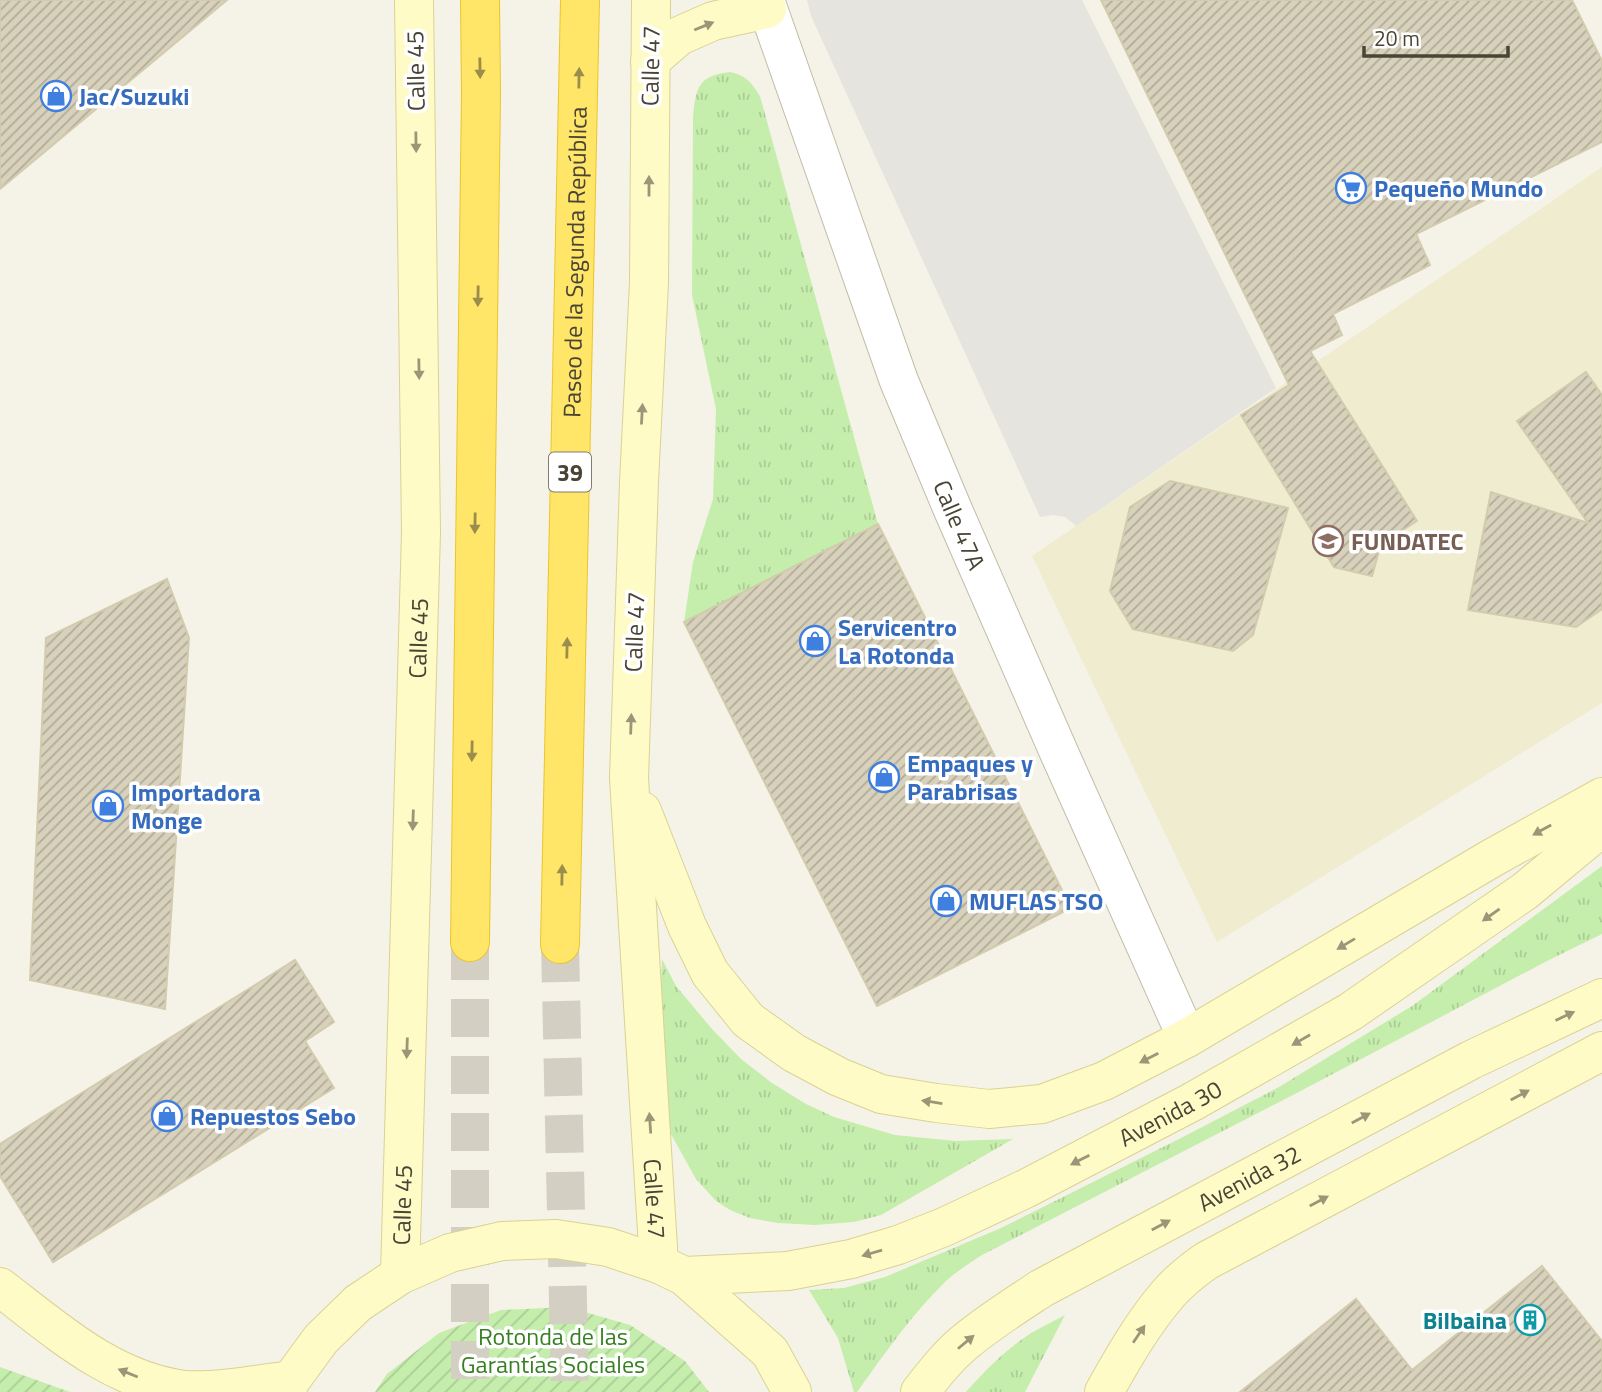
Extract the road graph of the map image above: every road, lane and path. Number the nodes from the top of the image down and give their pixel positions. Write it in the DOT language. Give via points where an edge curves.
graph roads {
  1 [pos="414,0"];
  2 [pos="480,0"];
  3 [pos="580,0"];
  4 [pos="651,0"];
  5 [pos="766,5"];
  6 [pos="650,61"];
  7 [pos="629,778"];
  8 [pos="1602,797"];
  9 [pos="1602,827"];
  10 [pos="470,942"];
  11 [pos="560,944"];
  12 [pos="1602,998"];
  13 [pos="1187,1038"];
  14 [pos="1602,1051"];
  15 [pos="672,1270"];
  16 [pos="400,1275"];
  17 [pos="0,1287"];
  18 [pos="289,1386"];
  19 [pos="792,1392"];
  20 [pos="920,1392"];
  21 [pos="1104,1392"];
  1 -- 16 [label="main road, Calle 45, one-way" via="421,532"];
  2 -- 10 [label="highway, one-way"];
  11 -- 3 [label="highway, Paseo de la Segunda República / 39, one-way"];
  4 -- 6 [label="main road, Calle 47"];
  6 -- 5 [label="main road, one-way" via="679,36"];
  5 -- 13 [label="street, Calle 47A" via="899,381"];
  7 -- 6 [label="main road, Calle 47, one-way" via="649,283"];
  13 -- 7 [label="main road, one-way" via="1104,1081 1042,1104 989,1109 936,1103 881,1094 839,1077 794,1053 748,1020 710,973"];
  15 -- 7 [label="main road, Calle 47, one-way"];
  8 -- 13 [label="main road, one-way"];
  9 -- 15 [label="main road, Avenida 30, one-way" via="1525,891 1350,1012 1025,1189 944,1227 851,1259 788,1271"];
  20 -- 12 [label="main road, Avenida 32, one-way" via="963,1344 1042,1288 1471,1060"];
  21 -- 14 [label="main road, one-way" via="1168,1294 1206,1261"];
  15 -- 16 [label="main road" via="608,1247 556,1239 502,1241 450,1253"];
  15 -- 19 [label="main road" via="770,1352"];
  16 -- 18 [label="main road" via="358,1303 321,1339"];
  18 -- 17 [label="main road, one-way" via="187,1390 151,1383 75,1345"];
}
